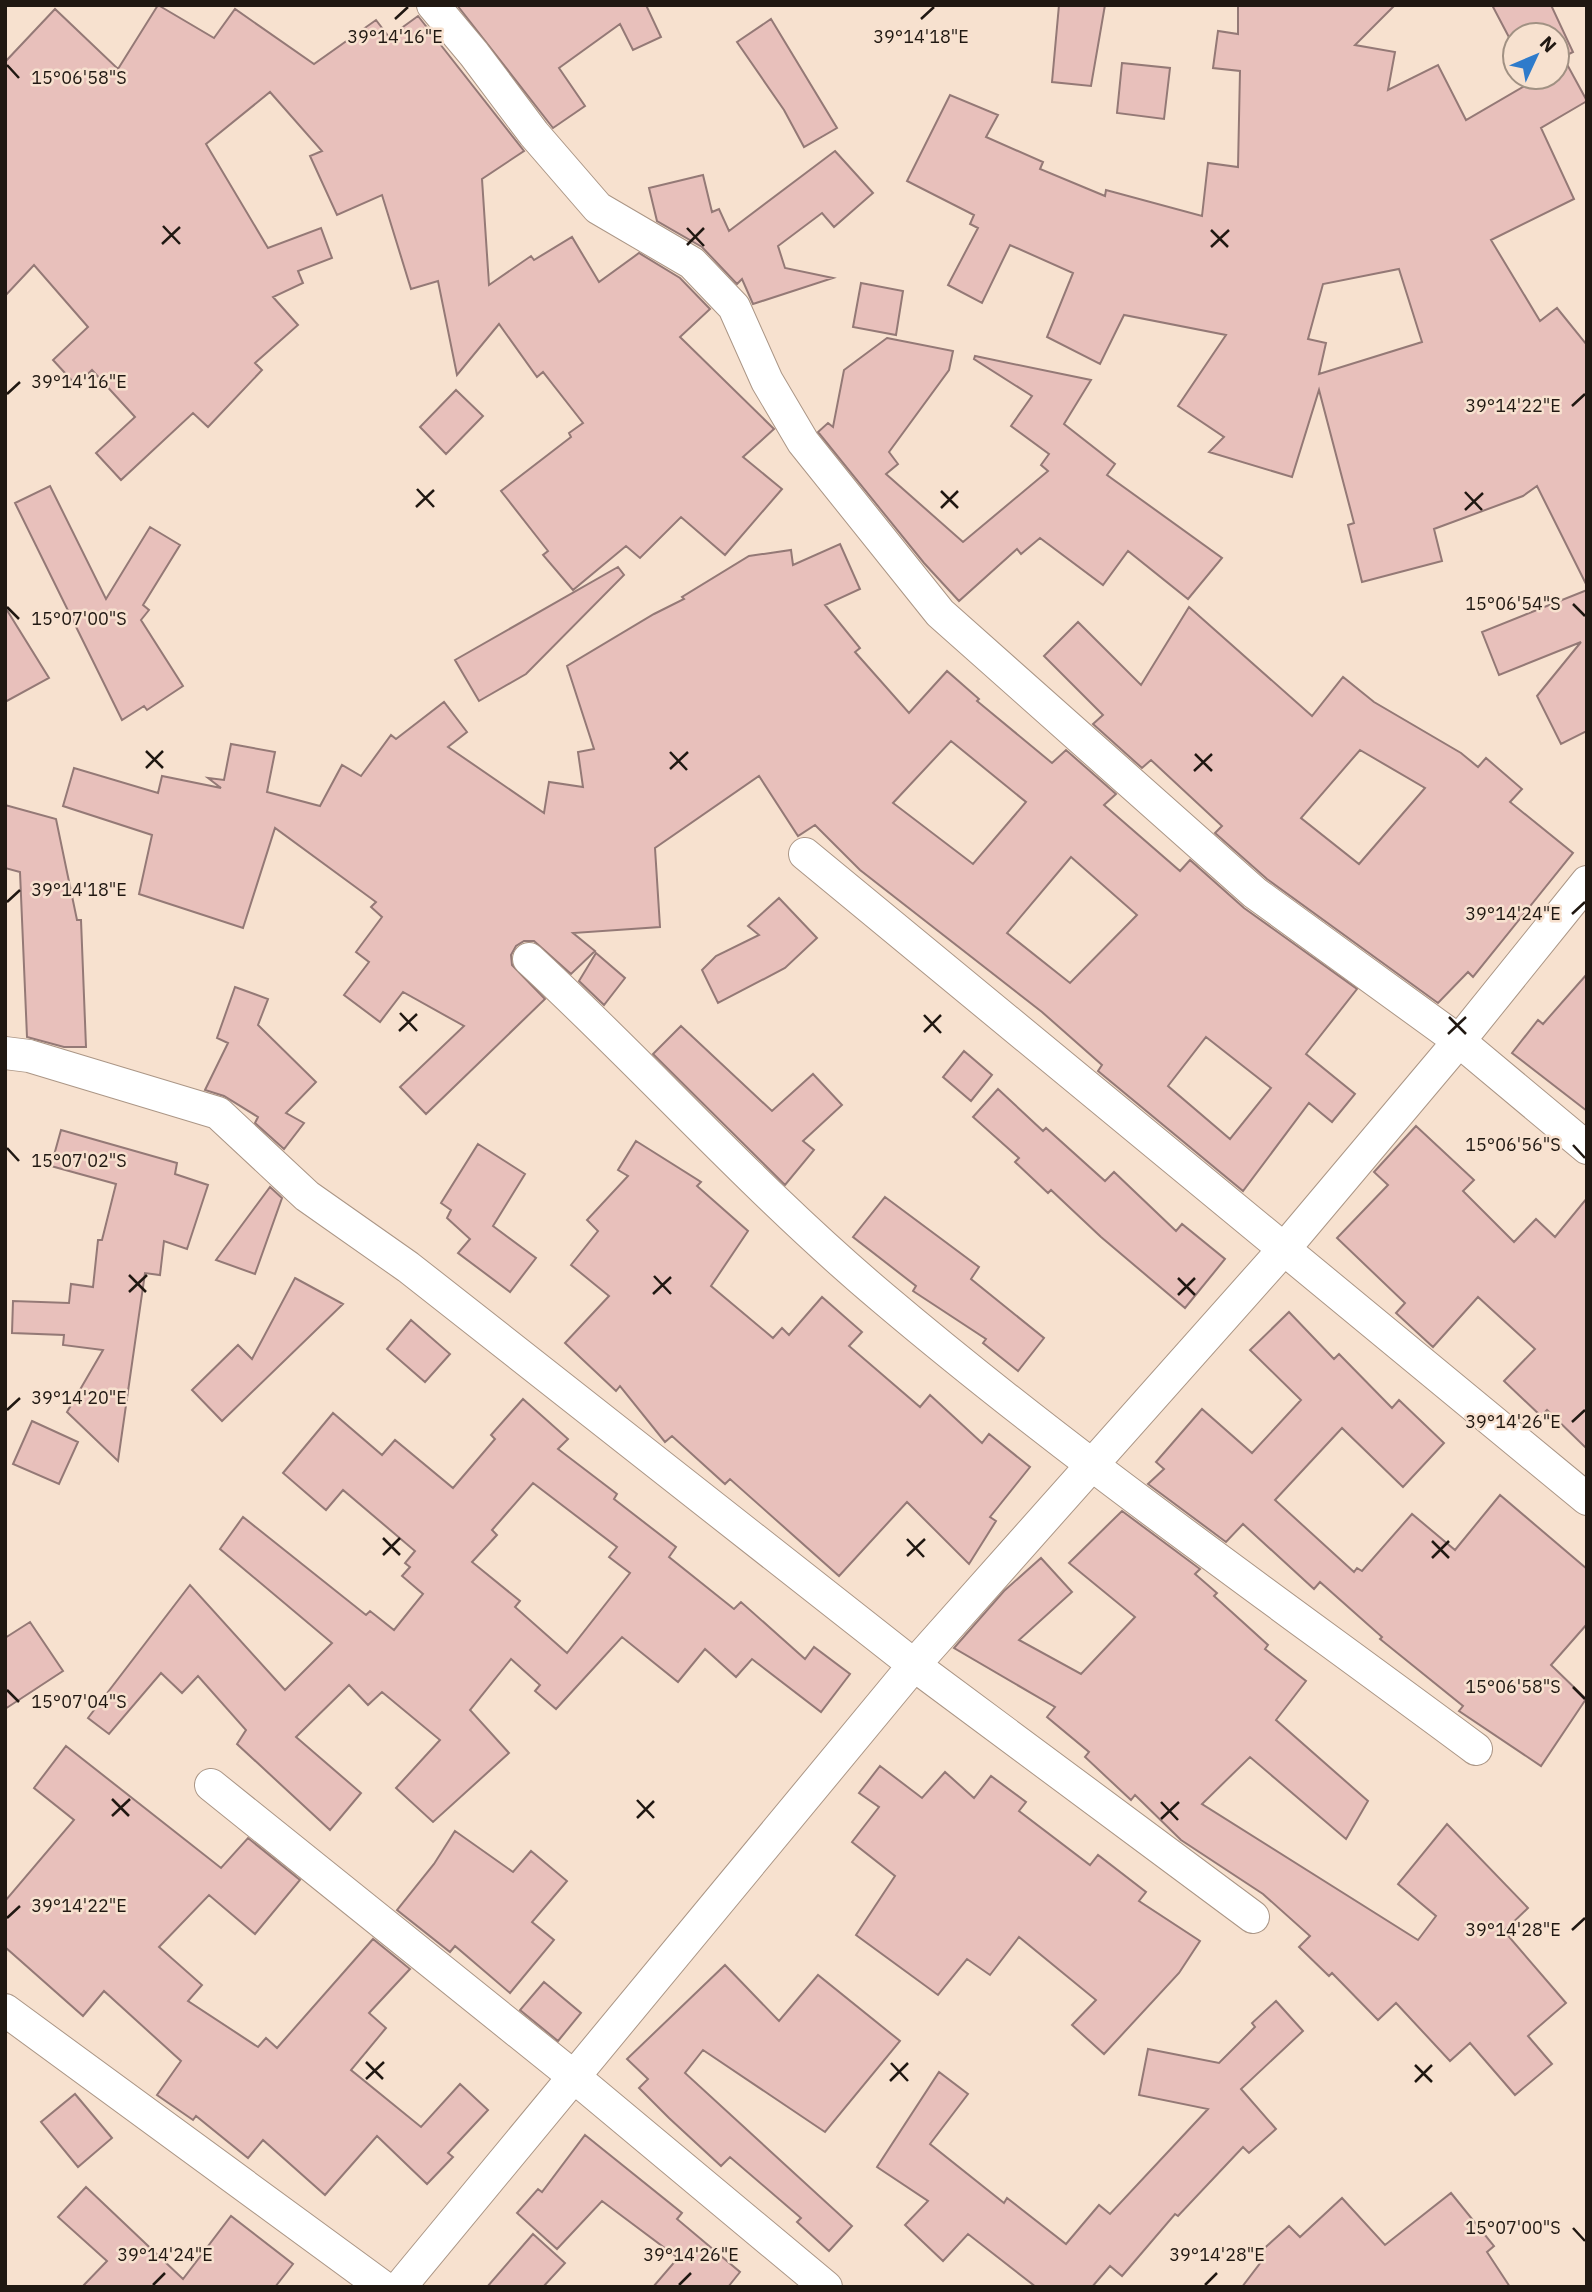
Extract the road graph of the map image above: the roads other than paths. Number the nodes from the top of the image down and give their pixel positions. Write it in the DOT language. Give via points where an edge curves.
graph roads {
  1 [pos="433,5"];
  2 [pos="805,854"];
  3 [pos="1587,882"];
  4 [pos="529,959"];
  5 [pos="1459,1041"];
  6 [pos="5,1053"];
  7 [pos="1587,1148"];
  8 [pos="1284,1249"];
  9 [pos="1093,1465"];
  10 [pos="1587,1499"];
  11 [pos="914,1665"];
  12 [pos="1476,1749"];
  13 [pos="211,1785"];
  14 [pos="1253,1917"];
  15 [pos="5,2010"];
  16 [pos="573,2076"];
  17 [pos="383,2287"];
  18 [pos="400,2287"];
  19 [pos="826,2287"];
  1 -- 5 [label="street" via="597,208 692,263 734,307 767,382 803,442 940,613 1255,893"];
  2 -- 8 [label="street"];
  3 -- 5 [label="street"];
  4 -- 9 [label="street" via="705,1133 882,1297"];
  5 -- 7 [label="street"];
  5 -- 8 [label="street"];
  6 -- 11 [label="street" via="30,1056 218,1113 307,1196 503,1340"];
  8 -- 9 [label="street"];
  8 -- 10 [label="street"];
  9 -- 11 [label="street"];
  9 -- 12 [label="street"];
  11 -- 14 [label="street"];
  11 -- 16 [label="street"];
  13 -- 16 [label="street"];
  15 -- 17 [label="street"];
  16 -- 18 [label="street"];
  16 -- 19 [label="street"];
}
